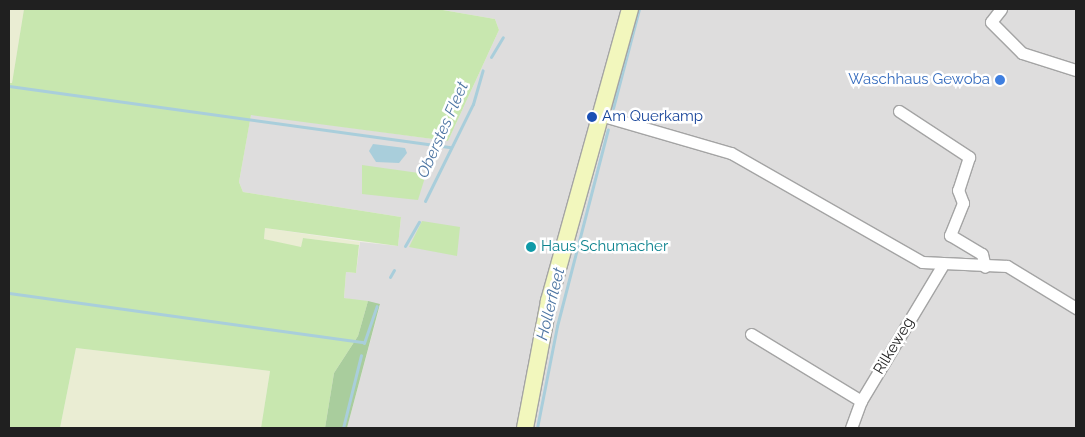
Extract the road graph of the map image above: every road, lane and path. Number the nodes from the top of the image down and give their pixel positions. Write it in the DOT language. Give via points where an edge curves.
graph roads {
  1 [pos="630,9"];
  2 [pos="1001,9"];
  3 [pos="1076,70"];
  4 [pos="900,110"];
  5 [pos="600,115"];
  6 [pos="942,266"];
  7 [pos="985,267"];
  8 [pos="1076,308"];
  9 [pos="751,334"];
  10 [pos="861,401"];
  11 [pos="526,428"];
  12 [pos="851,428"];
  1 -- 5 [label="street"];
  2 -- 3 [label="street" via="991,22 1022,53"];
  4 -- 7 [label="street" via="968,157 958,190 963,203 950,234 982,254"];
  5 -- 6 [label="street" via="731,153 892,247 922,262"];
  5 -- 11 [label="street" via="549,301"];
  6 -- 7 [label="street"];
  6 -- 10 [label="street, Rilkeweg"];
  7 -- 8 [label="street" via="1013,269"];
  9 -- 10 [label="street"];
  10 -- 12 [label="street, Rilkeweg"];
}
